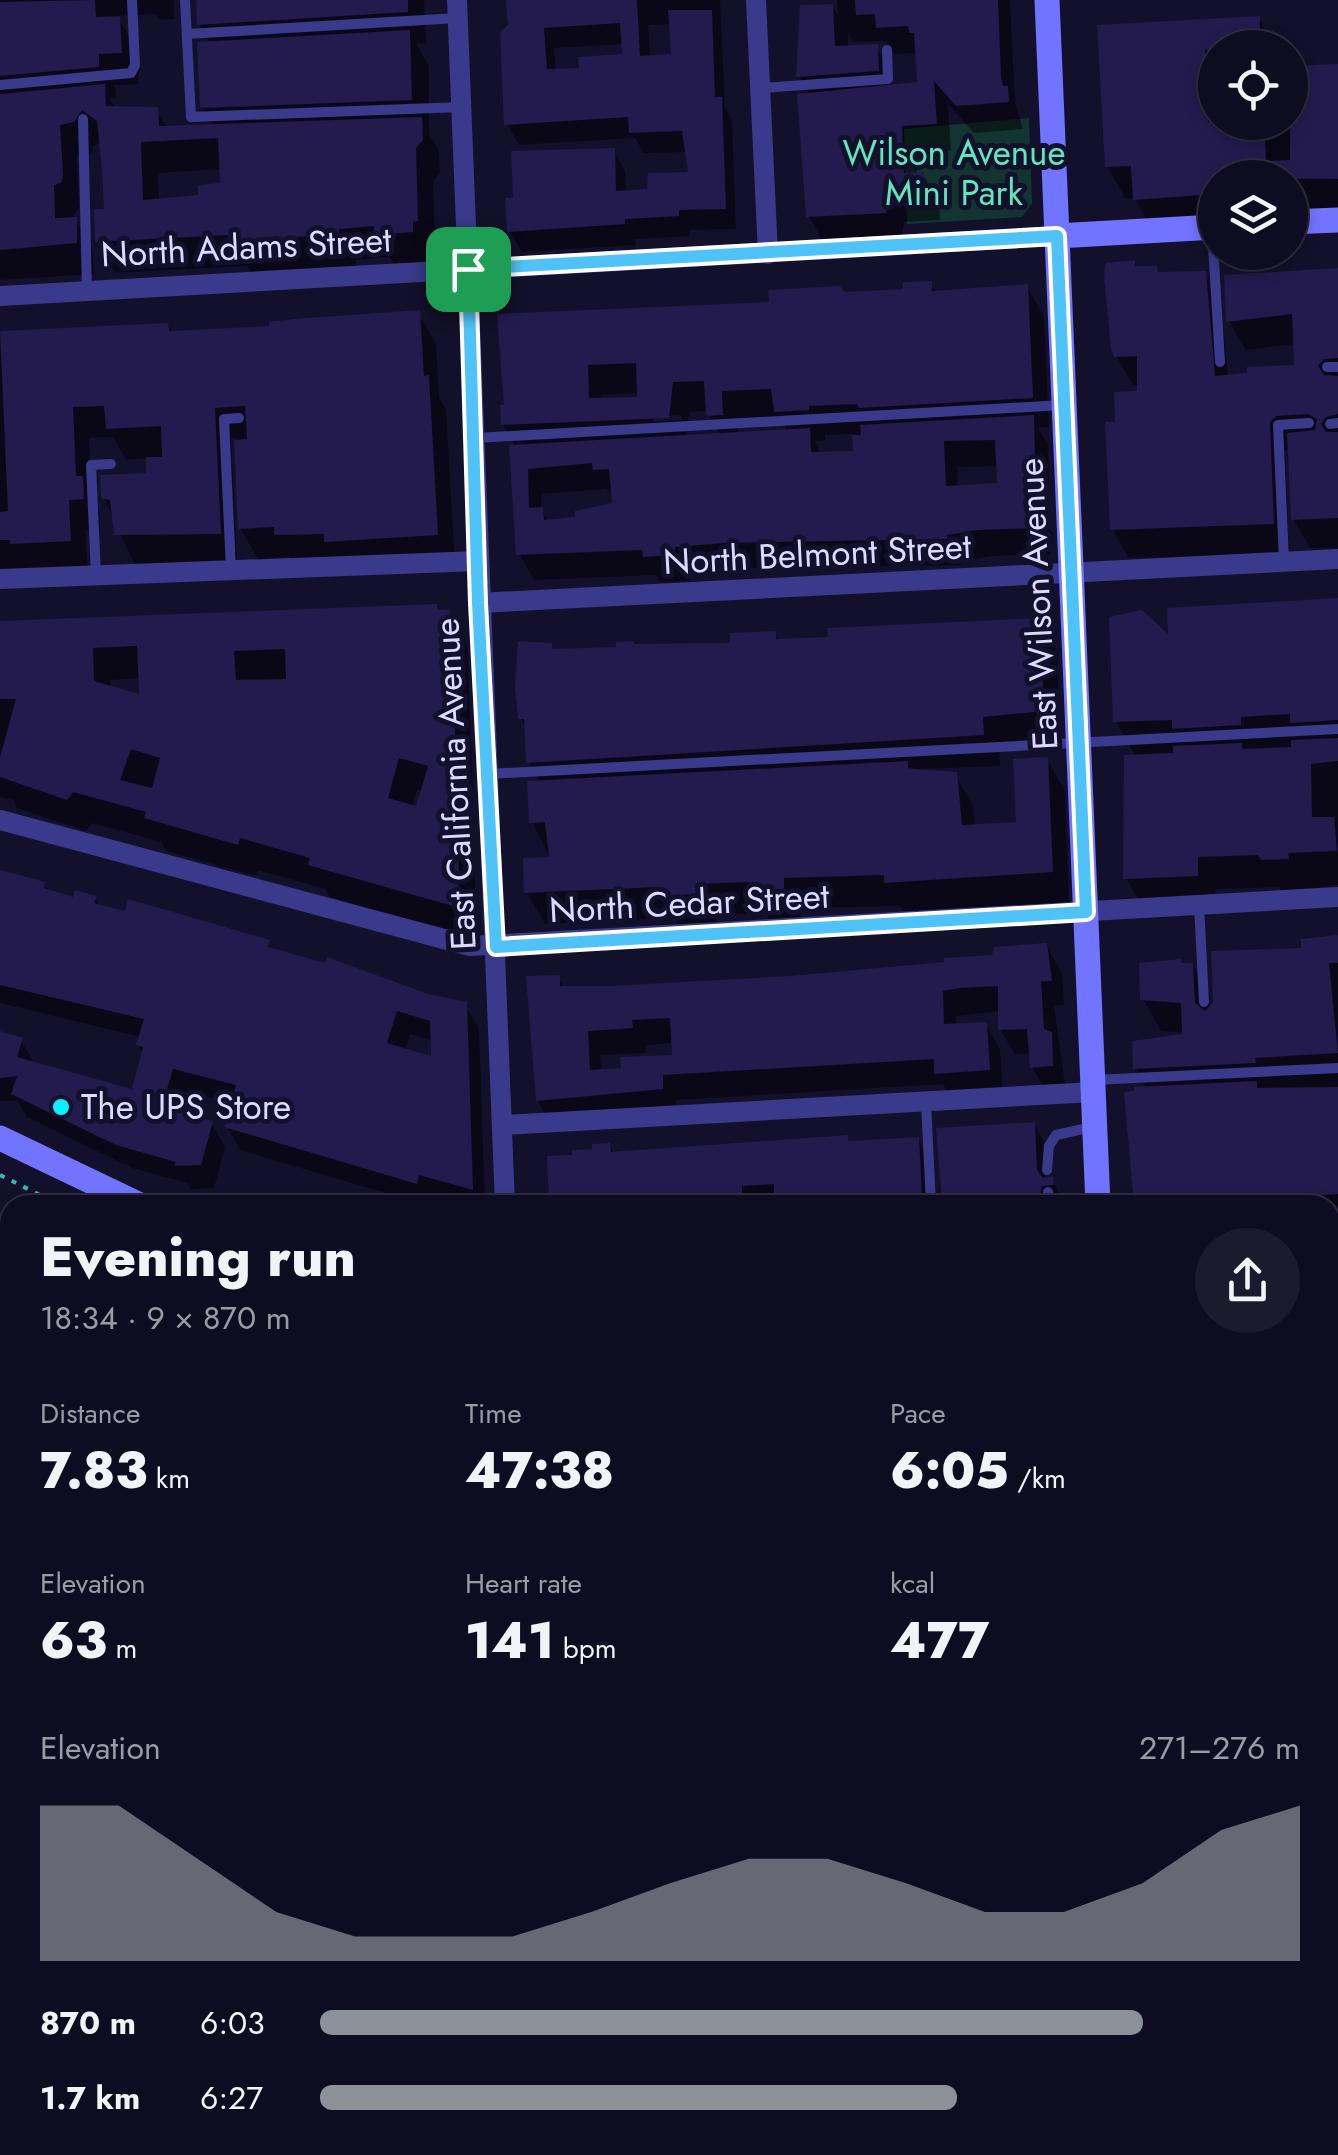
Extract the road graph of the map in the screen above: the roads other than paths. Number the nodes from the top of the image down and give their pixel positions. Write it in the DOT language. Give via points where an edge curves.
graph roads {
  1 [pos="132,0"];
  2 [pos="185,0"];
  3 [pos="756,0"];
  4 [pos="1048,0"];
  5 [pos="457,9"];
  6 [pos="187,34"];
  7 [pos="887,50"];
  8 [pos="0,85"];
  9 [pos="760,88"];
  10 [pos="461,107"];
  11 [pos="83,118"];
  12 [pos="1338,220"];
  13 [pos="1308,221"];
  14 [pos="1198,228"];
  15 [pos="1057,236"];
  16 [pos="768,254"];
  17 [pos="468,269"];
  18 [pos="1215,270"];
  19 [pos="86,291"];
  20 [pos="0,296"];
  21 [pos="1220,362"];
  22 [pos="1065,404"];
  23 [pos="239,418"];
  24 [pos="1310,424"];
  25 [pos="475,438"];
  26 [pos="111,464"];
  27 [pos="1338,559"];
  28 [pos="478,561"];
  29 [pos="1284,562"];
  30 [pos="231,570"];
  31 [pos="1072,574"];
  32 [pos="96,576"];
  33 [pos="0,580"];
  34 [pos="478,603"];
  35 [pos="1338,729"];
  36 [pos="1080,746"];
  37 [pos="487,774"];
  38 [pos="0,820"];
  39 [pos="1338,897"];
  40 [pos="1199,905"];
  41 [pos="1086,912"];
  42 [pos="496,947"];
  43 [pos="1204,1002"];
  44 [pos="1338,1068"];
  45 [pos="1094,1086"];
  46 [pos="926,1102"];
  47 [pos="502,1125"];
  48 [pos="1095,1127"];
  49 [pos="0,1141"];
  50 [pos="1047,1170"];
  51 [pos="1048,1192"];
  52 [pos="119,1195"];
  53 [pos="506,1195"];
  54 [pos="931,1195"];
  55 [pos="1048,1195"];
  56 [pos="1098,1195"];
  1 -- 8 [label="lane" via="131,73"];
  2 -- 6 [label="lane"];
  3 -- 9 [label="street"];
  4 -- 15 [label="street, East Wilson Avenue"];
  5 -- 6 [label="lane"];
  5 -- 10 [label="street, East California Avenue"];
  6 -- 10 [label="lane" via="191,117"];
  7 -- 9 [label="lane" via="888,79"];
  9 -- 16 [label="street"];
  10 -- 17 [label="street, East California Avenue"];
  11 -- 19 [label="lane"];
  12 -- 13 [label="street"];
  14 -- 15 [label="street, North Adams Street"];
  15 -- 16 [label="street, North Adams Street"];
  15 -- 22 [label="street, East Wilson Avenue"];
  16 -- 17 [label="street, North Adams Street"];
  17 -- 19 [label="street, North Adams Street"];
  17 -- 25 [label="street, East California Avenue"];
  18 -- 21 [label="lane"];
  19 -- 20 [label="street, North Adams Street"];
  22 -- 25 [label="lane"];
  22 -- 31 [label="street, East Wilson Avenue"];
  23 -- 30 [label="lane" via="224,419"];
  24 -- 29 [label="lane" via="1278,424"];
  25 -- 28 [label="street, East California Avenue"];
  26 -- 32 [label="lane" via="91,465"];
  27 -- 29 [label="street, North Belmont Street"];
  28 -- 30 [label="street"];
  28 -- 34 [label="street, East California Avenue"];
  29 -- 31 [label="street, North Belmont Street"];
  30 -- 32 [label="street"];
  31 -- 34 [label="street, North Belmont Street"];
  31 -- 36 [label="street, East Wilson Avenue"];
  32 -- 33 [label="street"];
  34 -- 37 [label="street, East California Avenue"];
  35 -- 36 [label="lane"];
  36 -- 37 [label="lane"];
  36 -- 41 [label="street, East Wilson Avenue"];
  37 -- 42 [label="street, East California Avenue"];
  38 -- 42 [label="street, North Cedar Street" via="448,943"];
  39 -- 40 [label="street, North Cedar Street"];
  40 -- 41 [label="street, North Cedar Street"];
  40 -- 43 [label="lane"];
  41 -- 42 [label="street, North Cedar Street"];
  41 -- 45 [label="street, East Wilson Avenue"];
  42 -- 47 [label="street, East California Avenue"];
  44 -- 45 [label="lane"];
  45 -- 46 [label="street"];
  45 -- 48 [label="street, East Wilson Avenue"];
  46 -- 47 [label="street"];
  46 -- 54 [label="lane"];
  47 -- 53 [label="street, East California Avenue"];
  48 -- 50 [label="lane" via="1056,1135"];
  48 -- 56 [label="street, East Wilson Avenue"];
  49 -- 52 [label="street"];
  51 -- 55 [label="lane"];
}
